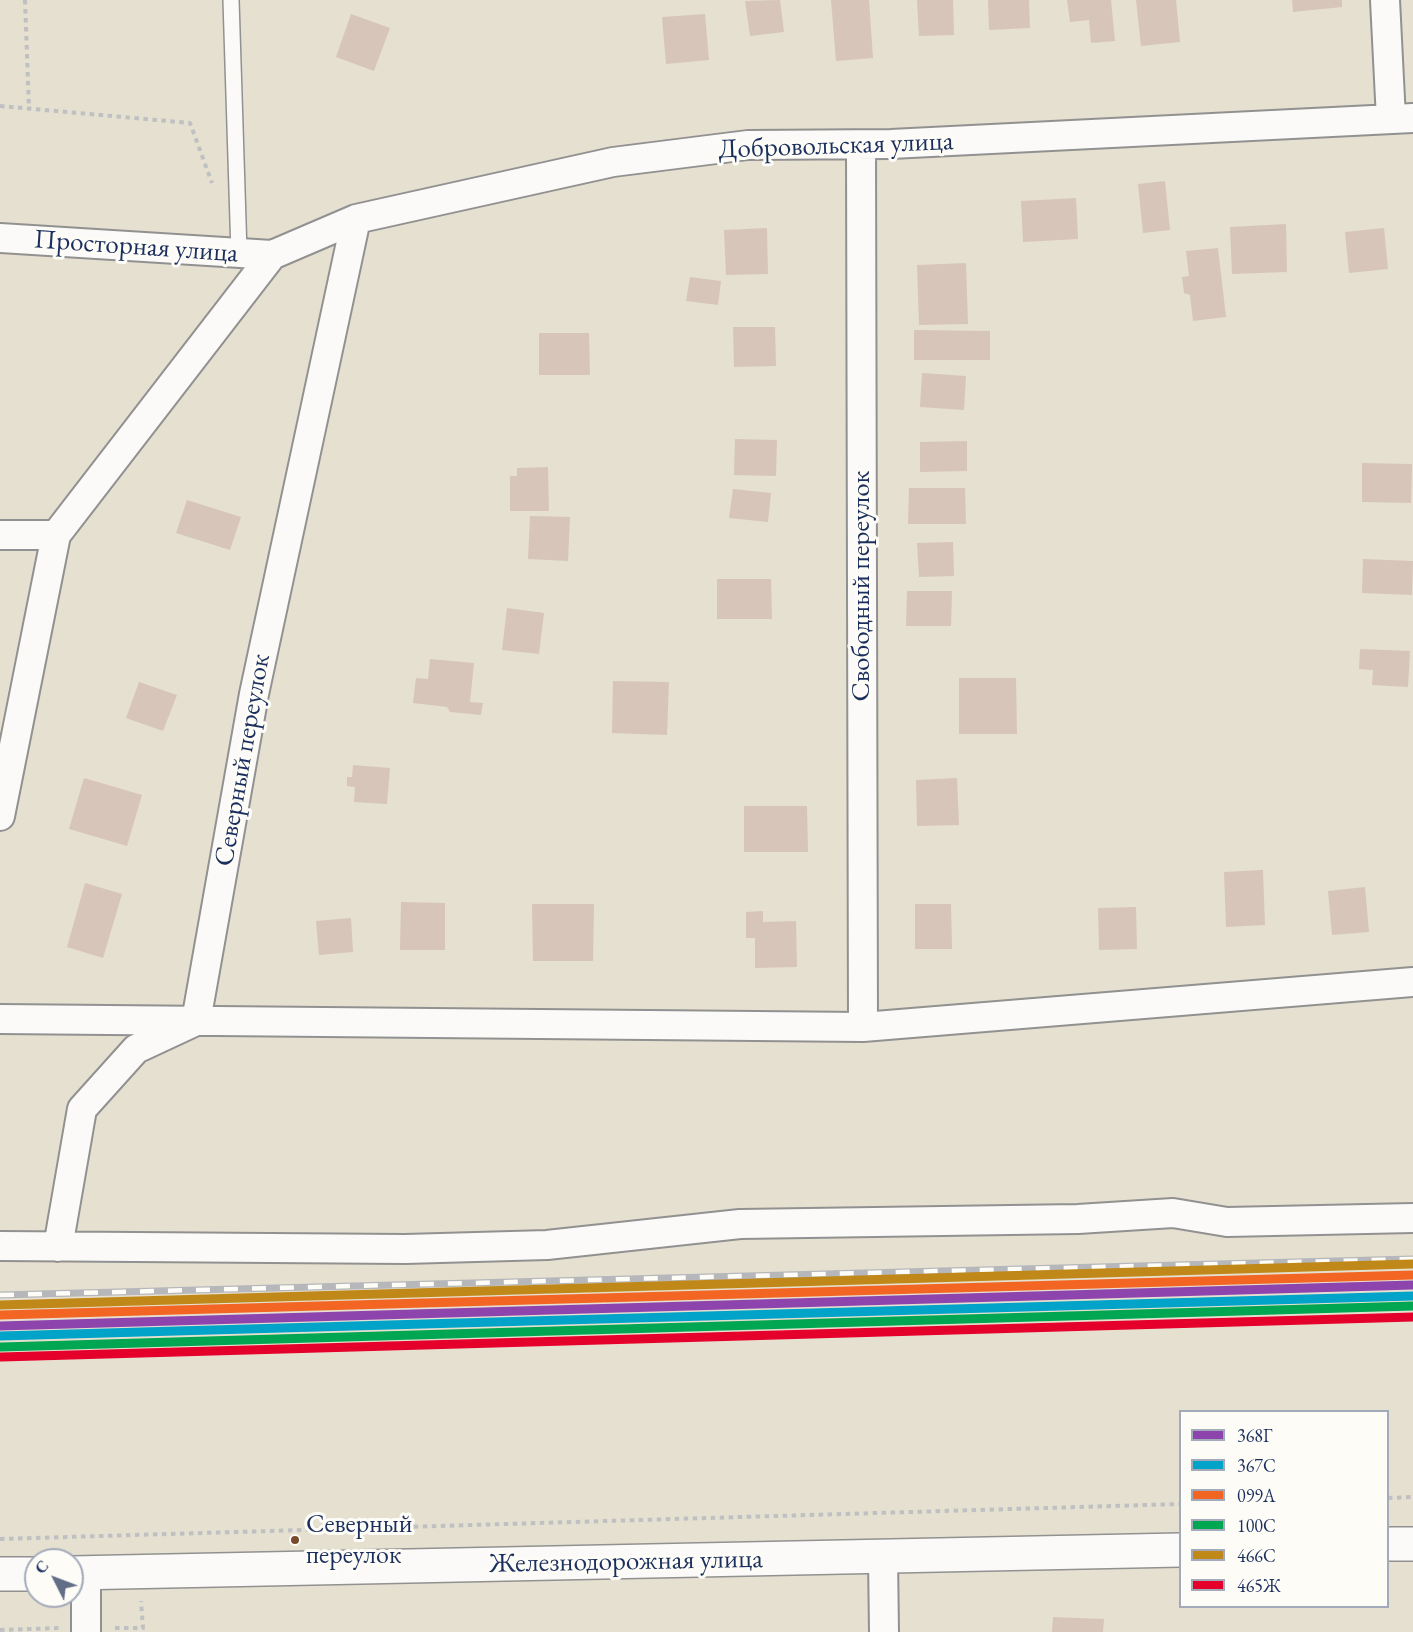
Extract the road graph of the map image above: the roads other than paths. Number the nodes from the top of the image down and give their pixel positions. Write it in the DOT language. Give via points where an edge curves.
graph roads {
  1 [pos="231,0"];
  2 [pos="1385,0"];
  3 [pos="1402,119"];
  4 [pos="861,145"];
  5 [pos="356,219"];
  6 [pos="0,238"];
  7 [pos="239,253"];
  8 [pos="272,255"];
  9 [pos="0,535"];
  10 [pos="56,535"];
  11 [pos="0,811"];
  12 [pos="0,816"];
  13 [pos="1413,982"];
  14 [pos="0,1020"];
  15 [pos="196,1021"];
  16 [pos="863,1027"];
  17 [pos="1413,1218"];
  18 [pos="0,1246"];
  19 [pos="58,1247"];
  20 [pos="1389,1544"];
  21 [pos="1413,1544"];
  22 [pos="1179,1550"];
  23 [pos="883,1557"];
  24 [pos="84,1573"];
  25 [pos="0,1574"];
  26 [pos="24,1574"];
  27 [pos="83,1608"];
  28 [pos="86,1630"];
  29 [pos="885,1632"];
  1 -- 7 [label="lane"];
  2 -- 3 [label="street"];
  3 -- 4 [label="street, Добровольская улица"];
  4 -- 5 [label="street, Добровольская улица" via="748,145 613,162"];
  4 -- 16 [label="street, Свободный переулок"];
  5 -- 8 [label="street, Добровольская улица"];
  5 -- 15 [label="street, Северный переулок" via="254,694"];
  6 -- 7 [label="street, Просторная улица"];
  7 -- 8 [label="street, Просторная улица"];
  8 -- 10 [label="street"];
  9 -- 10 [label="street"];
  10 -- 11 [label="street"];
  11 -- 12 [label="street"];
  13 -- 16 [label="street"];
  14 -- 15 [label="street"];
  15 -- 16 [label="street"];
  15 -- 19 [label="street" via="136,1049 82,1109"];
  17 -- 19 [label="street" via="1227,1222 1173,1213 1078,1219 740,1224 524,1245 405,1249"];
  18 -- 19 [label="street"];
  20 -- 21 [label="main road"];
  22 -- 23 [label="main road, Железнодорожная улица"];
  23 -- 24 [label="main road, Железнодорожная улица"];
  23 -- 29 [label="street"];
  25 -- 26 [label="main road"];
  27 -- 28 [label="street"];
}
